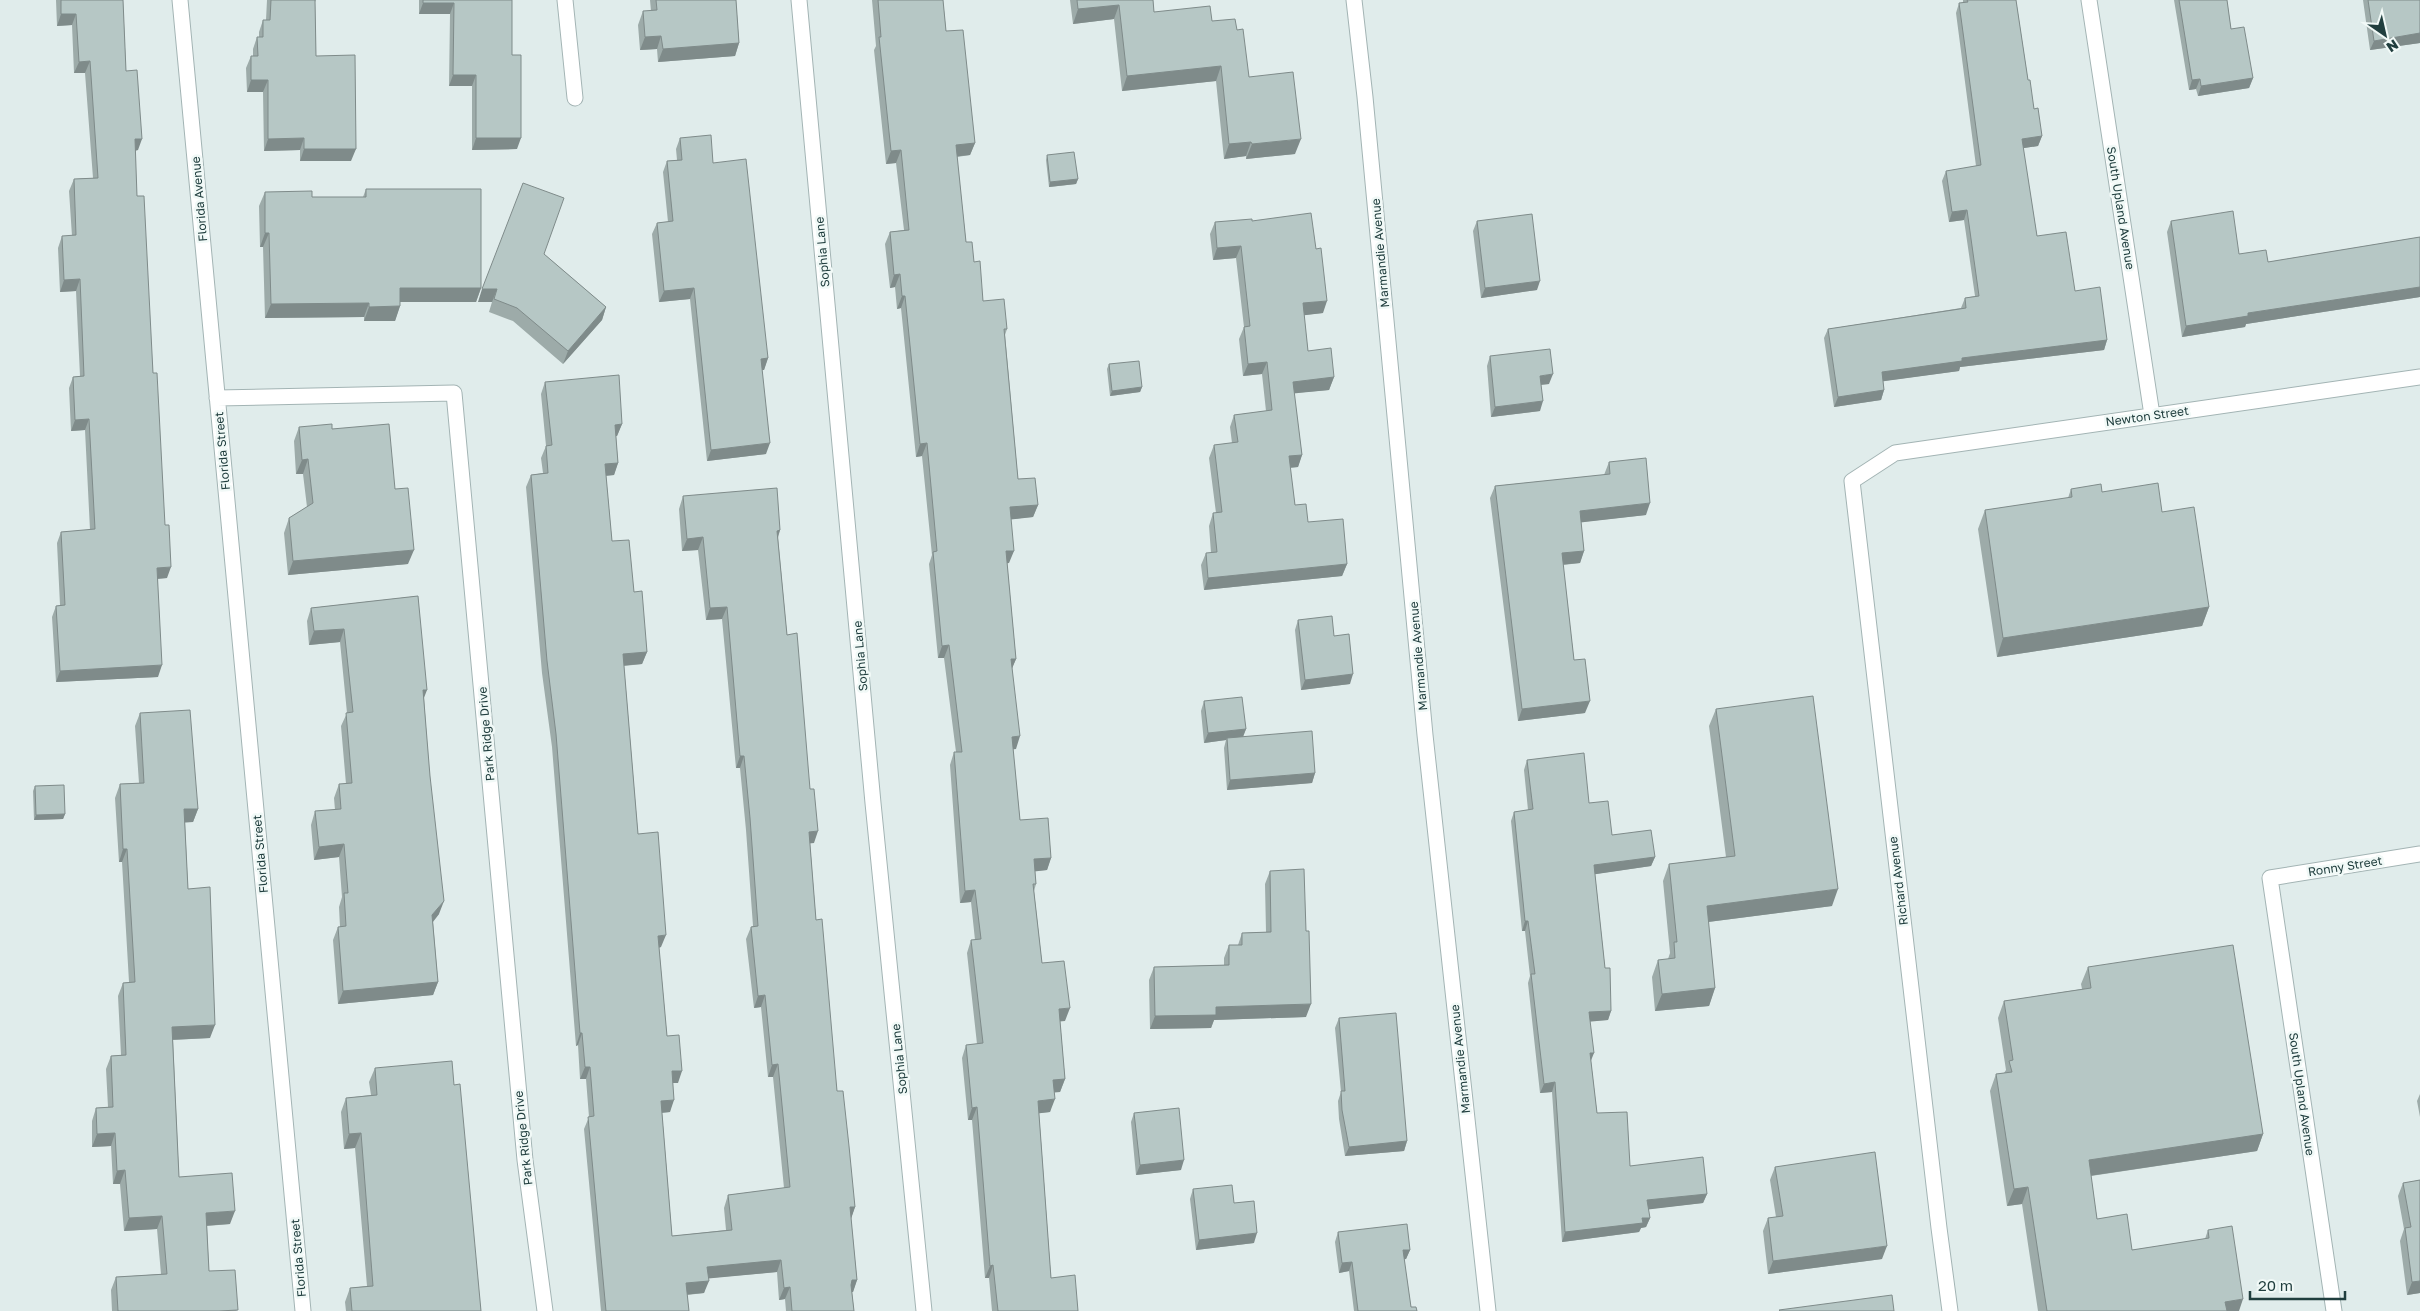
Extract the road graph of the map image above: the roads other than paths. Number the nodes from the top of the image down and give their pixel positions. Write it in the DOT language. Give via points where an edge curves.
graph roads {
  1 [pos="180,0"];
  2 [pos="565,0"];
  3 [pos="799,0"];
  4 [pos="1354,0"];
  5 [pos="2089,0"];
  6 [pos="575,98"];
  7 [pos="2420,377"];
  8 [pos="217,398"];
  9 [pos="2152,415"];
  10 [pos="1878,464"];
  11 [pos="2420,854"];
  12 [pos="2270,878"];
  13 [pos="303,1311"];
  14 [pos="545,1311"];
  15 [pos="924,1311"];
  16 [pos="1488,1311"];
  17 [pos="1950,1311"];
  18 [pos="2334,1311"];
  1 -- 8 [label="street, Florida Avenue"];
  2 -- 6 [label="street"];
  3 -- 15 [label="street, Sophia Lane" via="873,803"];
  4 -- 16 [label="street, Marmandie Avenue" via="1366,97 1425,735"];
  5 -- 9 [label="street, South Upland Avenue"];
  7 -- 9 [label="street, Newton Street"];
  8 -- 13 [label="street, Florida Street"];
  8 -- 14 [label="street, Park Ridge Drive" via="454,393 525,1160"];
  9 -- 10 [label="street, Newton Street" via="1895,453"];
  10 -- 17 [label="street, Richard Avenue" via="1852,481"];
  11 -- 12 [label="street, Ronny Street"];
  12 -- 18 [label="street, South Upland Avenue"];
}
